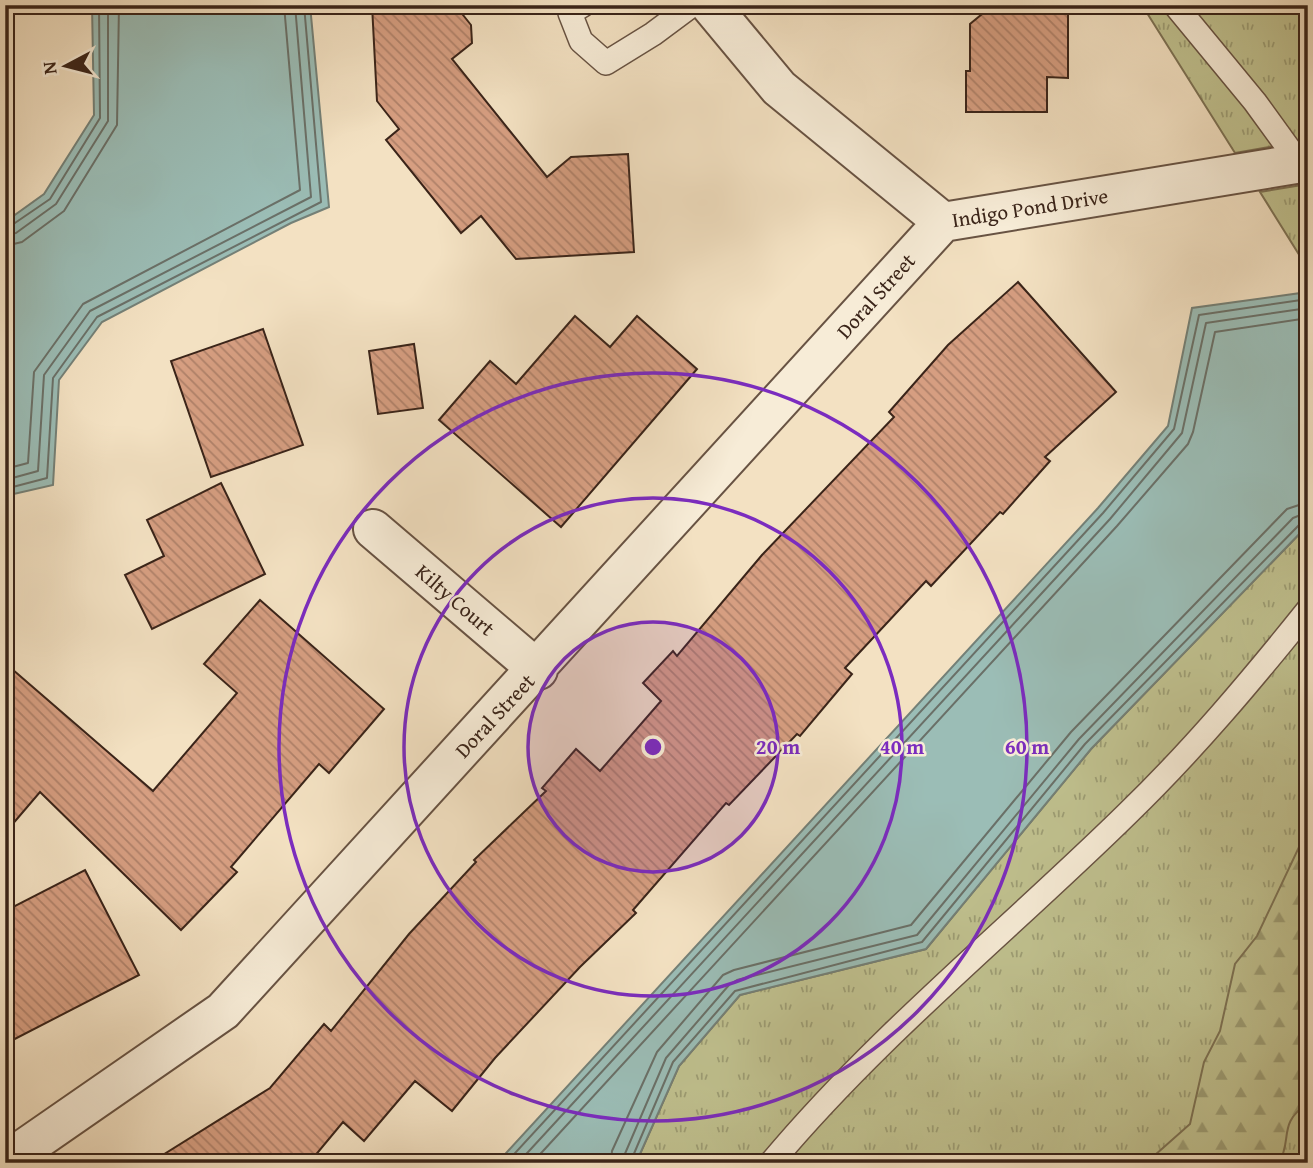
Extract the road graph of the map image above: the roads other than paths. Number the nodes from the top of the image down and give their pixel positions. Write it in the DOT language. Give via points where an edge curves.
graph roads {
  1 [pos="583,5"];
  2 [pos="692,5"];
  3 [pos="710,5"];
  4 [pos="1175,5"];
  5 [pos="1305,167"];
  6 [pos="943,222"];
  7 [pos="373,529"];
  8 [pos="1308,610"];
  9 [pos="538,670"];
  10 [pos="5,1162"];
  11 [pos="771,1163"];
  1 -- 2 [label="lane" via="570,13 581,41 606,63"];
  3 -- 6 [label="street, Indigo Pond Drive" via="779,88"];
  4 -- 5 [label="lane"];
  5 -- 6 [label="street, Indigo Pond Drive"];
  6 -- 9 [label="street, Doral Street"];
  7 -- 9 [label="street, Kilty Court"];
  8 -- 11 [label="lane" via="1241,694 1128,812 876,1048"];
  9 -- 10 [label="street, Doral Street" via="223,1011"];
}
